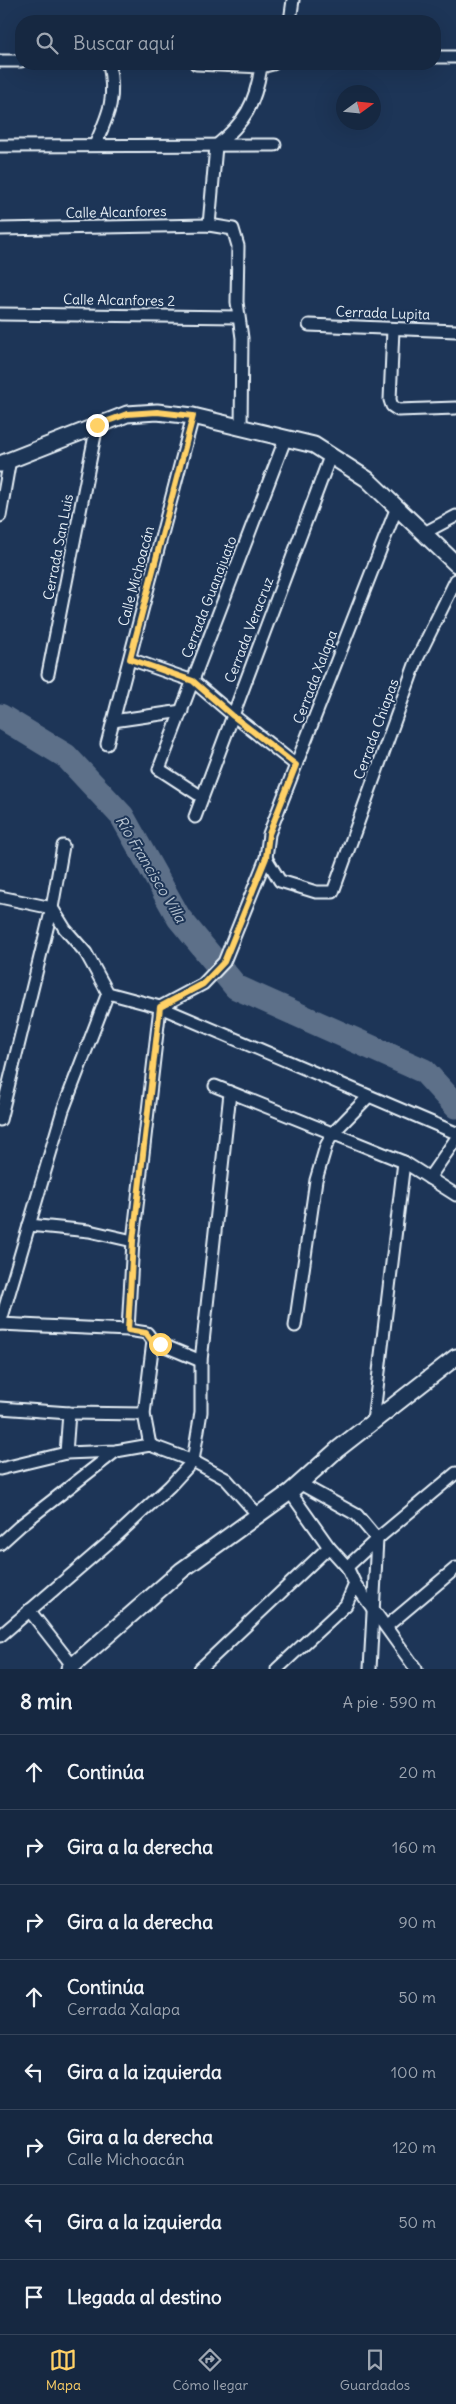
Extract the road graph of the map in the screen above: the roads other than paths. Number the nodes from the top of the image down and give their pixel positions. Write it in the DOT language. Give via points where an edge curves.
graph roads {
  1 [pos="294,0"];
  2 [pos="291,15"];
  3 [pos="441,56"];
  4 [pos="456,57"];
  5 [pos="0,61"];
  6 [pos="15,61"];
  7 [pos="110,70"];
  8 [pos="264,70"];
  9 [pos="95,145"];
  10 [pos="275,145"];
  11 [pos="0,146"];
  12 [pos="216,146"];
  13 [pos="209,225"];
  14 [pos="0,229"];
  15 [pos="0,314"];
  16 [pos="238,317"];
  17 [pos="309,325"];
  18 [pos="393,329"];
  19 [pos="456,331"];
  20 [pos="456,408"];
  21 [pos="193,416"];
  22 [pos="97,425"];
  23 [pos="241,426"];
  24 [pos="286,437"];
  25 [pos="331,454"];
  26 [pos="5,461"];
  27 [pos="397,507"];
  28 [pos="0,516"];
  29 [pos="456,516"];
  30 [pos="424,533"];
  31 [pos="456,564"];
  32 [pos="456,580"];
  33 [pos="130,659"];
  34 [pos="48,674"];
  35 [pos="193,681"];
  36 [pos="182,711"];
  37 [pos="233,716"];
  38 [pos="113,721"];
  39 [pos="107,744"];
  40 [pos="296,765"];
  41 [pos="202,797"];
  42 [pos="195,817"];
  43 [pos="62,846"];
  44 [pos="266,858"];
  45 [pos="0,897"];
  46 [pos="52,908"];
  47 [pos="108,993"];
  48 [pos="160,1007"];
  49 [pos="215,1086"];
  50 [pos="230,1093"];
  51 [pos="368,1096"];
  52 [pos="0,1120"];
  53 [pos="333,1133"];
  54 [pos="456,1133"];
  55 [pos="456,1139"];
  56 [pos="404,1162"];
  57 [pos="429,1178"];
  58 [pos="456,1195"];
  59 [pos="29,1225"];
  60 [pos="133,1241"];
  61 [pos="0,1324"];
  62 [pos="296,1326"];
  63 [pos="128,1330"];
  64 [pos="152,1341"];
  65 [pos="456,1357"];
  66 [pos="202,1361"];
  67 [pos="0,1408"];
  68 [pos="69,1413"];
  69 [pos="144,1414"];
  70 [pos="373,1422"];
  71 [pos="150,1445"];
  72 [pos="116,1451"];
  73 [pos="66,1453"];
  74 [pos="193,1461"];
  75 [pos="0,1469"];
  76 [pos="456,1473"];
  77 [pos="294,1487"];
  78 [pos="258,1515"];
  79 [pos="378,1539"];
  80 [pos="0,1544"];
  81 [pos="329,1547"];
  82 [pos="347,1567"];
  83 [pos="456,1568"];
  84 [pos="355,1584"];
  85 [pos="373,1606"];
  86 [pos="29,1610"];
  87 [pos="387,1626"];
  88 [pos="0,1636"];
  89 [pos="70,1667"];
  90 [pos="200,1669"];
  91 [pos="278,1669"];
  92 [pos="370,1669"];
  93 [pos="416,1669"];
  1 -- 2 [label="street"];
  3 -- 4 [label="street"];
  5 -- 6 [label="street"];
  7 -- 9 [label="street" via="113,85 110,108"];
  8 -- 12 [label="street" via="256,96 236,129"];
  9 -- 11 [label="street"];
  9 -- 12 [label="street"];
  10 -- 12 [label="street"];
  12 -- 13 [label="street"];
  13 -- 14 [label="street, Calle Alcanfores"];
  13 -- 16 [label="street, Calle Alcanfores" via="233,229 238,246"];
  15 -- 16 [label="street, Calle Alcanfores 2"];
  16 -- 23 [label="street" via="242,338"];
  17 -- 18 [label="street, Cerrada Lupita"];
  18 -- 19 [label="street, Cerrada Lupita"];
  18 -- 20 [label="street" via="392,406 398,410"];
  21 -- 22 [label="main road" via="157,412 127,414"];
  21 -- 23 [label="main road"];
  21 -- 33 [label="street, Calle Michoacán"];
  22 -- 26 [label="main road"];
  22 -- 34 [label="street, Cerrada San Luis"];
  23 -- 24 [label="main road"];
  24 -- 25 [label="main road"];
  24 -- 35 [label="street, Cerrada Guanajuato"];
  25 -- 27 [label="main road" via="368,479"];
  25 -- 37 [label="street, Cerrada Veracruz"];
  26 -- 28 [label="street"];
  27 -- 30 [label="main road"];
  27 -- 40 [label="street, Cerrada Xalapa"];
  29 -- 30 [label="street"];
  30 -- 31 [label="main road"];
  32 -- 44 [label="street, Cerrada Chiapas" via="417,659 333,892 316,892 280,881"];
  33 -- 35 [label="street"];
  33 -- 38 [label="street, Calle Michoacán"];
  35 -- 36 [label="street, Cerrada Guanajuato"];
  35 -- 37 [label="street"];
  36 -- 38 [label="street"];
  36 -- 41 [label="street, Cerrada Guanajuato" via="159,769"];
  37 -- 40 [label="street"];
  37 -- 41 [label="street, Cerrada Veracruz"];
  38 -- 39 [label="street, Calle Michoacán"];
  40 -- 44 [label="street, Cerrada Xalapa" via="269,834"];
  41 -- 42 [label="street, Cerrada Veracruz"];
  43 -- 46 [label="street"];
  44 -- 48 [label="street, Cerrada Xalapa" via="224,962 203,984"];
  45 -- 46 [label="street"];
  46 -- 47 [label="street" via="86,953"];
  46 -- 52 [label="street"];
  47 -- 48 [label="street"];
  47 -- 59 [label="street" via="63,1110"];
  48 -- 51 [label="street"];
  48 -- 60 [label="street"];
  49 -- 50 [label="street"];
  50 -- 53 [label="street"];
  50 -- 66 [label="street"];
  51 -- 53 [label="street"];
  51 -- 54 [label="street"];
  53 -- 56 [label="street"];
  53 -- 62 [label="street" via="316,1180"];
  55 -- 57 [label="street"];
  56 -- 57 [label="street"];
  56 -- 70 [label="street"];
  57 -- 58 [label="street"];
  59 -- 60 [label="street" via="89,1231"];
  59 -- 61 [label="street"];
  60 -- 63 [label="street"];
  61 -- 63 [label="street"];
  63 -- 64 [label="street" via="146,1333"];
  64 -- 66 [label="street"];
  64 -- 69 [label="street"];
  65 -- 70 [label="main road"];
  66 -- 74 [label="street" via="201,1412"];
  67 -- 68 [label="street"];
  68 -- 69 [label="street"];
  68 -- 73 [label="street"];
  69 -- 71 [label="street"];
  70 -- 77 [label="main road"];
  71 -- 72 [label="street"];
  71 -- 74 [label="street"];
  72 -- 73 [label="street"];
  72 -- 80 [label="street"];
  73 -- 75 [label="street"];
  74 -- 78 [label="street" via="226,1480"];
  74 -- 86 [label="street" via="114,1538"];
  76 -- 79 [label="street"];
  77 -- 78 [label="main road"];
  77 -- 79 [label="street" via="356,1515"];
  77 -- 81 [label="street"];
  78 -- 89 [label="main road" via="182,1570"];
  79 -- 82 [label="street"];
  79 -- 85 [label="street"];
  81 -- 82 [label="street"];
  81 -- 90 [label="street"];
  82 -- 84 [label="street"];
  83 -- 87 [label="street"];
  84 -- 85 [label="street"];
  84 -- 91 [label="street" via="346,1605"];
  85 -- 87 [label="street"];
  85 -- 92 [label="street"];
  86 -- 88 [label="street"];
  86 -- 89 [label="street"];
  87 -- 93 [label="street"];
}
